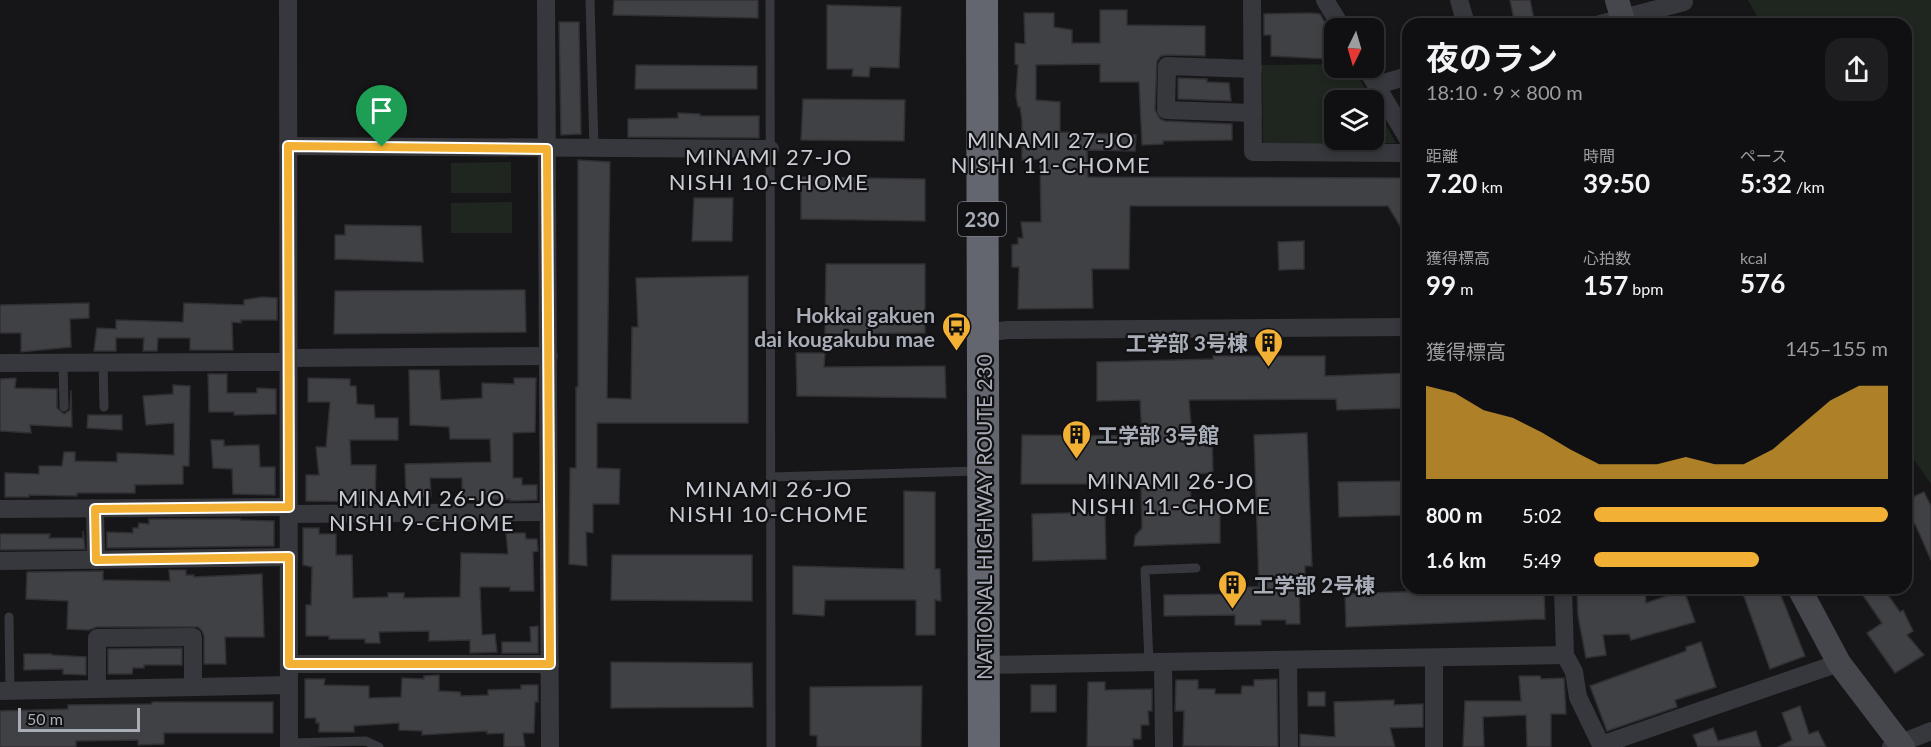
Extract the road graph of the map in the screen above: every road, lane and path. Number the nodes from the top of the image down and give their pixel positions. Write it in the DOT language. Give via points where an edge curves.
graph roads {
  1 [pos="288,0"];
  2 [pos="546,0"];
  3 [pos="590,0"];
  4 [pos="770,0"];
  5 [pos="982,0"];
  6 [pos="1252,0"];
  7 [pos="1325,0"];
  8 [pos="1459,0"];
  9 [pos="1684,2"];
  10 [pos="1616,16"];
  11 [pos="1336,18"];
  12 [pos="1464,18"];
  13 [pos="1253,69"];
  14 [pos="1372,78"];
  15 [pos="1402,78"];
  16 [pos="1377,85"];
  17 [pos="1253,113"];
  18 [pos="1402,129"];
  19 [pos="288,146"];
  20 [pos="547,149"];
  21 [pos="594,149"];
  22 [pos="770,149"];
  23 [pos="1402,153"];
  24 [pos="1402,327"];
  25 [pos="982,333"];
  26 [pos="549,356"];
  27 [pos="288,360"];
  28 [pos="103,362"];
  29 [pos="0,363"];
  30 [pos="63,363"];
  31 [pos="64,407"];
  32 [pos="104,407"];
  33 [pos="983,471"];
  34 [pos="771,477"];
  35 [pos="95,509"];
  36 [pos="0,510"];
  37 [pos="289,510"];
  38 [pos="549,512"];
  39 [pos="289,557"];
  40 [pos="96,560"];
  41 [pos="0,561"];
  42 [pos="1196,568"];
  43 [pos="1563,594"];
  44 [pos="1802,594"];
  45 [pos="9,617"];
  46 [pos="1566,655"];
  47 [pos="1434,658"];
  48 [pos="1288,660"];
  49 [pos="1156,662"];
  50 [pos="1839,663"];
  51 [pos="289,664"];
  52 [pos="550,664"];
  53 [pos="984,665"];
  54 [pos="289,685"];
  55 [pos="193,687"];
  56 [pos="97,689"];
  57 [pos="5,691"];
  58 [pos="1931,731"];
  59 [pos="289,745"];
  60 [pos="1601,746"];
  61 [pos="1897,746"];
  62 [pos="379,747"];
  63 [pos="550,747"];
  64 [pos="771,747"];
  65 [pos="984,747"];
  66 [pos="1164,747"];
  67 [pos="1289,747"];
  68 [pos="1434,747"];
  1 -- 19 [label="street"];
  2 -- 20 [label="street"];
  3 -- 21 [label="lane"];
  4 -- 22 [label="lane"];
  5 -- 25 [label="highway, NATIONAL HIGHWAY ROUTE 230 / 230"];
  6 -- 13 [label="street"];
  7 -- 11 [label="street"];
  8 -- 12 [label="street"];
  9 -- 10 [label="street"];
  13 -- 17 [label="street"];
  13 -- 17 [label="street" via="1167,66 1166,110"];
  14 -- 16 [label="street"];
  15 -- 16 [label="street"];
  16 -- 18 [label="street"];
  17 -- 23 [label="street" via="1253,152"];
  19 -- 20 [label="street"];
  19 -- 27 [label="street"];
  20 -- 21 [label="street"];
  20 -- 26 [label="street"];
  21 -- 22 [label="street"];
  22 -- 34 [label="lane"];
  24 -- 25 [label="street"];
  25 -- 33 [label="highway, NATIONAL HIGHWAY ROUTE 230 / 230"];
  26 -- 27 [label="street"];
  26 -- 38 [label="street"];
  27 -- 28 [label="street"];
  27 -- 37 [label="street"];
  28 -- 30 [label="street"];
  28 -- 32 [label="lane"];
  29 -- 30 [label="street"];
  30 -- 31 [label="lane"];
  33 -- 34 [label="lane"];
  33 -- 53 [label="highway, NATIONAL HIGHWAY ROUTE 230 / 230"];
  34 -- 64 [label="lane"];
  35 -- 36 [label="street"];
  35 -- 37 [label="street"];
  35 -- 40 [label="street"];
  37 -- 38 [label="street"];
  37 -- 39 [label="street"];
  38 -- 52 [label="street"];
  39 -- 40 [label="street"];
  39 -- 51 [label="street"];
  40 -- 41 [label="street"];
  42 -- 49 [label="lane" via="1145,570"];
  43 -- 46 [label="street"];
  44 -- 50 [label="street"];
  45 -- 57 [label="lane"];
  46 -- 47 [label="street"];
  46 -- 60 [label="street" via="1574,672 1578,697"];
  47 -- 48 [label="street"];
  47 -- 68 [label="street"];
  48 -- 49 [label="street"];
  48 -- 67 [label="street"];
  49 -- 53 [label="street"];
  49 -- 66 [label="street"];
  50 -- 60 [label="street"];
  50 -- 61 [label="street"];
  51 -- 52 [label="street"];
  51 -- 54 [label="street"];
  52 -- 63 [label="street"];
  53 -- 65 [label="highway, NATIONAL HIGHWAY ROUTE 230 / 230"];
  54 -- 55 [label="street"];
  54 -- 59 [label="street"];
  55 -- 56 [label="street"];
  55 -- 56 [label="street" via="193,636 97,638"];
  56 -- 57 [label="street"];
  58 -- 61 [label="street"];
  59 -- 62 [label="lane" via="366,741"];
}
